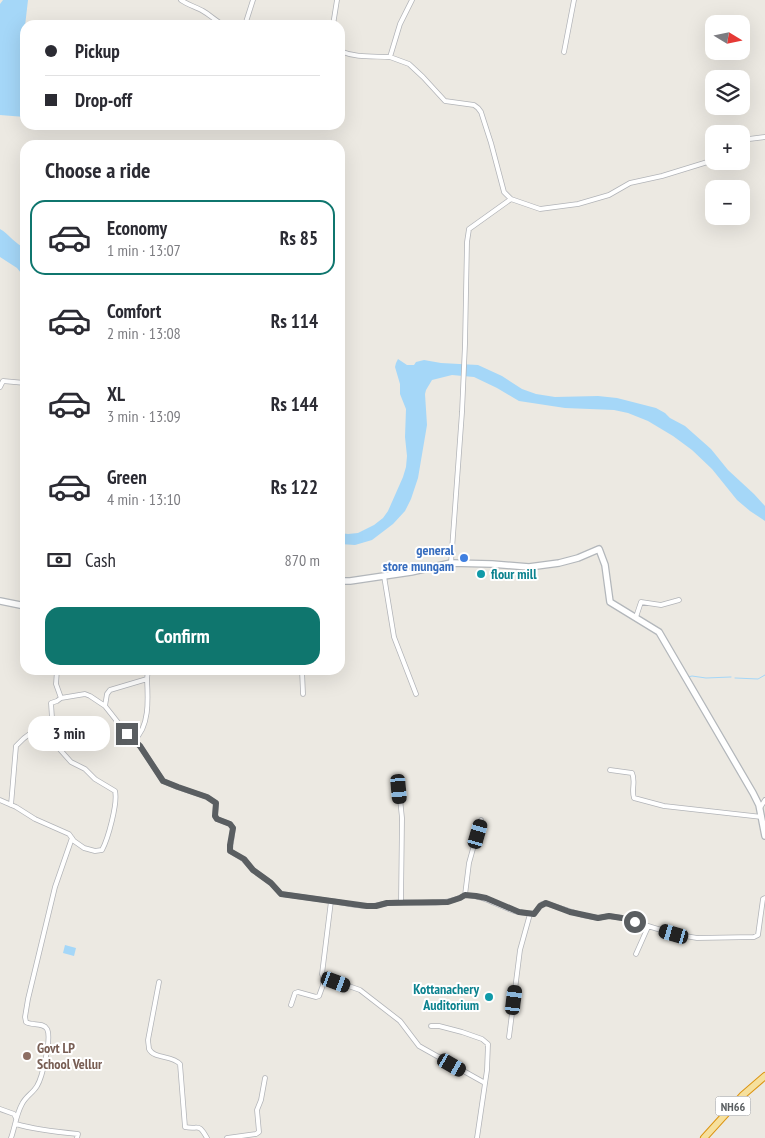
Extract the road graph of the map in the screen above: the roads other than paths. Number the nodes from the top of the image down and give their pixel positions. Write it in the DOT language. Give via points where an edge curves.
graph roads {
  1 [pos="181,0"];
  2 [pos="253,0"];
  3 [pos="337,0"];
  4 [pos="412,0"];
  5 [pos="574,0"];
  6 [pos="214,20"];
  7 [pos="246,20"];
  8 [pos="334,20"];
  9 [pos="564,52"];
  10 [pos="345,53"];
  11 [pos="390,57"];
  12 [pos="765,137"];
  13 [pos="750,139"];
  14 [pos="705,163"];
  15 [pos="511,199"];
  16 [pos="20,383"];
  17 [pos="0,387"];
  18 [pos="451,563"];
  19 [pos="384,576"];
  20 [pos="345,581"];
  21 [pos="678,600"];
  22 [pos="0,602"];
  23 [pos="20,605"];
  24 [pos="636,617"];
  25 [pos="57,675"];
  26 [pos="147,675"];
  27 [pos="302,675"];
  28 [pos="147,679"];
  29 [pos="303,694"];
  30 [pos="416,694"];
  31 [pos="61,698"];
  32 [pos="105,706"];
  33 [pos="47,726"];
  34 [pos="134,740"];
  35 [pos="610,770"];
  36 [pos="399,789"];
  37 [pos="0,800"];
  38 [pos="765,800"];
  39 [pos="11,805"];
  40 [pos="760,808"];
  41 [pos="762,817"];
  42 [pos="482,820"];
  43 [pos="765,836"];
  44 [pos="72,838"];
  45 [pos="465,895"];
  46 [pos="765,898"];
  47 [pos="331,901"];
  48 [pos="401,902"];
  49 [pos="530,914"];
  50 [pos="648,927"];
  51 [pos="758,935"];
  52 [pos="765,935"];
  53 [pos="636,954"];
  54 [pos="323,976"];
  55 [pos="159,982"];
  56 [pos="291,1005"];
  57 [pos="431,1026"];
  58 [pos="509,1037"];
  59 [pos="765,1076"];
  60 [pos="265,1078"];
  61 [pos="485,1083"];
  62 [pos="0,1110"];
  63 [pos="16,1121"];
  64 [pos="11,1138"];
  65 [pos="77,1138"];
  66 [pos="206,1138"];
  67 [pos="227,1138"];
  68 [pos="478,1138"];
  69 [pos="704,1138"];
  1 -- 6 [label="street"];
  2 -- 7 [label="street"];
  3 -- 8 [label="street"];
  4 -- 11 [label="street" via="400,24"];
  5 -- 9 [label="street"];
  10 -- 11 [label="street"];
  11 -- 15 [label="street" via="410,64 445,101 478,108 501,185"];
  12 -- 13 [label="street"];
  14 -- 15 [label="street" via="630,183 609,196 578,204 540,209"];
  15 -- 18 [label="street" via="468,232 462,412"];
  16 -- 17 [label="street" via="3,381"];
  18 -- 19 [label="main road"];
  18 -- 24 [label="main road" via="529,567 559,563 599,550 605,565 610,602"];
  19 -- 20 [label="main road"];
  19 -- 30 [label="street" via="394,637"];
  21 -- 24 [label="street" via="661,605 641,602"];
  22 -- 23 [label="main road"];
  24 -- 40 [label="main road" via="659,632"];
  25 -- 31 [label="street"];
  26 -- 28 [label="street"];
  27 -- 29 [label="street"];
  28 -- 32 [label="street" via="110,690"];
  28 -- 34 [label="street" via="145,721"];
  31 -- 32 [label="street" via="85,694"];
  31 -- 33 [label="street" via="51,703 52,718"];
  32 -- 34 [label="street"];
  33 -- 39 [label="street" via="36,729 16,746"];
  33 -- 44 [label="street" via="55,744 71,762 85,769 116,795 102,850 84,848"];
  34 -- 47 [label="street" via="163,781 216,803 217,819 233,828 230,851 244,859 281,894"];
  35 -- 41 [label="street" via="632,773 634,798 664,806"];
  36 -- 48 [label="street"];
  37 -- 39 [label="street"];
  38 -- 40 [label="street"];
  39 -- 44 [label="street"];
  40 -- 41 [label="main road"];
  41 -- 43 [label="main road"];
  42 -- 45 [label="street" via="469,863"];
  44 -- 63 [label="street" via="55,887 25,1016 28,1024 43,1025 49,1035 36,1087 24,1100"];
  45 -- 48 [label="street" via="448,902"];
  45 -- 49 [label="street" via="486,898"];
  46 -- 51 [label="street"];
  47 -- 48 [label="street" via="367,906"];
  47 -- 54 [label="street"];
  49 -- 50 [label="street" via="546,903 582,915 622,918"];
  49 -- 58 [label="street" via="520,950"];
  50 -- 51 [label="street" via="698,938"];
  50 -- 53 [label="street"];
  51 -- 52 [label="street"];
  54 -- 56 [label="street" via="319,996 295,992"];
  54 -- 61 [label="street" via="360,990 400,1021 419,1046"];
  55 -- 66 [label="street" via="149,1048 154,1054 176,1059 180,1064 185,1127 201,1129"];
  57 -- 61 [label="street" via="462,1032 488,1044"];
  59 -- 69 [label="highway, NH66"];
  60 -- 67 [label="street" via="257,1110 258,1132"];
  61 -- 68 [label="street"];
  62 -- 63 [label="street" via="14,1114"];
  63 -- 64 [label="street"];
  63 -- 65 [label="street" via="29,1128 78,1134"];
}
